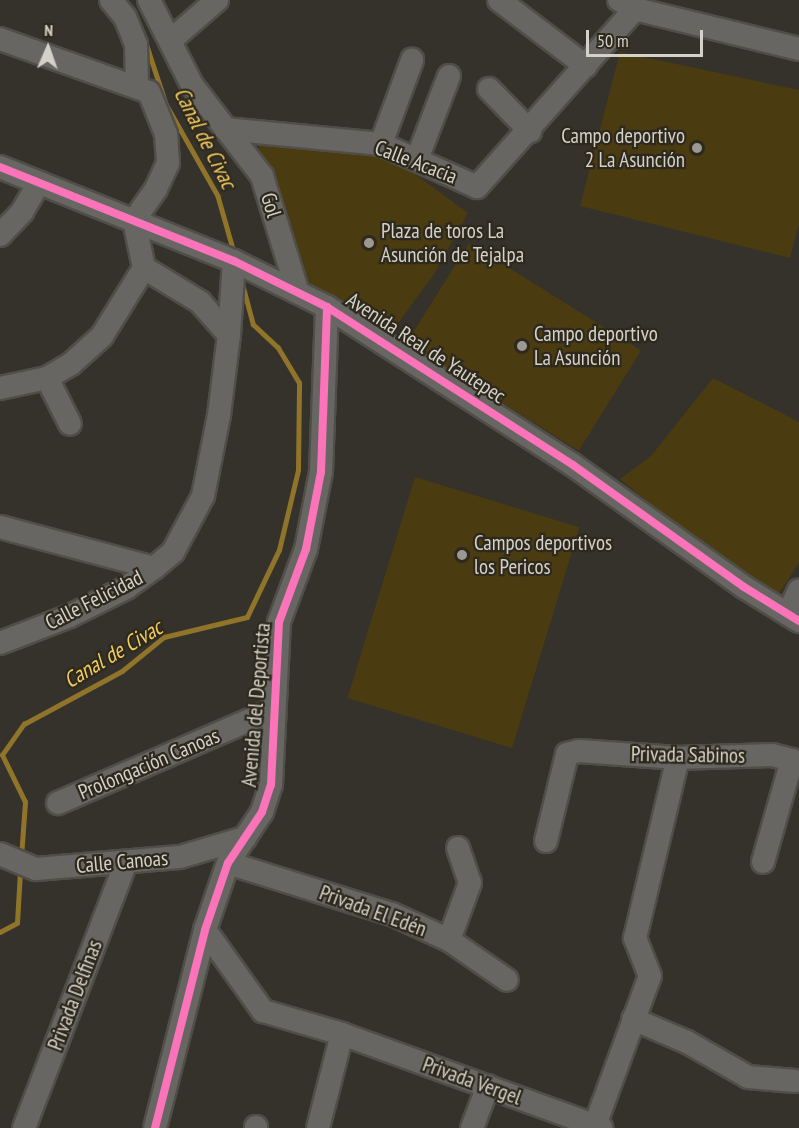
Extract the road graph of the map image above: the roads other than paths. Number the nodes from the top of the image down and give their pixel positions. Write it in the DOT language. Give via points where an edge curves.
graph roads {
  1 [pos="111,0"];
  2 [pos="149,0"];
  3 [pos="217,0"];
  4 [pos="499,0"];
  5 [pos="627,4"];
  6 [pos="0,39"];
  7 [pos="171,40"];
  8 [pos="799,49"];
  9 [pos="412,60"];
  10 [pos="586,66"];
  11 [pos="449,76"];
  12 [pos="143,89"];
  13 [pos="489,89"];
  14 [pos="225,129"];
  15 [pos="530,131"];
  16 [pos="381,144"];
  17 [pos="417,159"];
  18 [pos="0,167"];
  19 [pos="39,182"];
  20 [pos="134,220"];
  21 [pos="0,235"];
  22 [pos="235,261"];
  23 [pos="144,268"];
  24 [pos="290,286"];
  25 [pos="327,307"];
  26 [pos="229,335"];
  27 [pos="47,378"];
  28 [pos="0,388"];
  29 [pos="70,424"];
  30 [pos="0,527"];
  31 [pos="154,568"];
  32 [pos="799,590"];
  33 [pos="794,617"];
  34 [pos="0,643"];
  35 [pos="273,710"];
  36 [pos="678,758"];
  37 [pos="58,803"];
  38 [pos="245,838"];
  39 [pos="546,841"];
  40 [pos="458,848"];
  41 [pos="0,854"];
  42 [pos="126,862"];
  43 [pos="763,862"];
  44 [pos="228,863"];
  45 [pos="205,930"];
  46 [pos="449,940"];
  47 [pos="507,980"];
  48 [pos="633,1019"];
  49 [pos="342,1034"];
  50 [pos="795,1081"];
  51 [pos="488,1086"];
  52 [pos="597,1127"];
  53 [pos="24,1128"];
  54 [pos="155,1128"];
  55 [pos="318,1128"];
  56 [pos="472,1128"];
  1 -- 12 [label="street" via="125,17 136,44"];
  2 -- 7 [label="street, Gol"];
  3 -- 7 [label="street"];
  4 -- 10 [label="street"];
  5 -- 8 [label="street"];
  5 -- 10 [label="street, Calle Acacia"];
  6 -- 12 [label="street"];
  7 -- 14 [label="street, Gol" via="192,85"];
  9 -- 16 [label="street"];
  10 -- 15 [label="street, Calle Acacia"];
  11 -- 17 [label="street"];
  12 -- 20 [label="street" via="166,134 168,164"];
  13 -- 15 [label="street"];
  14 -- 16 [label="street, Calle Acacia"];
  14 -- 24 [label="street, Gol" via="262,176"];
  15 -- 17 [label="street, Calle Acacia" via="477,187"];
  16 -- 17 [label="street, Calle Acacia"];
  18 -- 19 [label="street, Avenida Real de Yautepec"];
  19 -- 20 [label="street, Avenida Real de Yautepec"];
  19 -- 21 [label="street" via="22,212"];
  20 -- 22 [label="street, Avenida Real de Yautepec"];
  20 -- 23 [label="street"];
  22 -- 24 [label="street, Avenida Real de Yautepec"];
  22 -- 26 [label="street, Calle Felicidad"];
  23 -- 26 [label="street" via="200,302"];
  23 -- 27 [label="street" via="102,336 71,364"];
  24 -- 25 [label="street, Avenida Real de Yautepec"];
  25 -- 33 [label="street, Avenida Real de Yautepec" via="573,465 744,587"];
  25 -- 35 [label="street, Avenida del Deportista" via="321,472 306,549 279,622"];
  26 -- 31 [label="street, Calle Felicidad" via="203,496 173,552"];
  27 -- 28 [label="street"];
  27 -- 29 [label="street"];
  30 -- 31 [label="street"];
  31 -- 34 [label="street, Calle Felicidad" via="126,588 70,616"];
  32 -- 33 [label="street"];
  35 -- 37 [label="street, Prolongación Canoas"];
  35 -- 38 [label="street, Avenida del Deportista" via="271,786 262,812"];
  36 -- 39 [label="street, Privada Sabinos" via="579,751 567,754"];
  36 -- 43 [label="street, Privada Sabinos" via="772,755 792,760"];
  36 -- 48 [label="street" via="635,938 650,976"];
  38 -- 42 [label="street, Calle Canoas" via="180,857"];
  38 -- 44 [label="street, Avenida del Deportista"];
  40 -- 46 [label="street" via="470,883"];
  41 -- 42 [label="street, Calle Canoas" via="36,869"];
  42 -- 53 [label="street, Privada Delfinas"];
  44 -- 45 [label="street, Avenida del Deportista"];
  44 -- 46 [label="street, Privada El Edén" via="392,914"];
  45 -- 49 [label="street, Privada Vergel" via="263,1011"];
  45 -- 54 [label="street, Avenida del Deportista"];
  46 -- 47 [label="street, Privada El Edén"];
  48 -- 50 [label="street" via="687,1042 748,1077"];
  48 -- 52 [label="street"];
  49 -- 51 [label="street, Privada Vergel"];
  49 -- 55 [label="street"];
  51 -- 52 [label="street, Privada Vergel"];
  51 -- 56 [label="street"];
}
